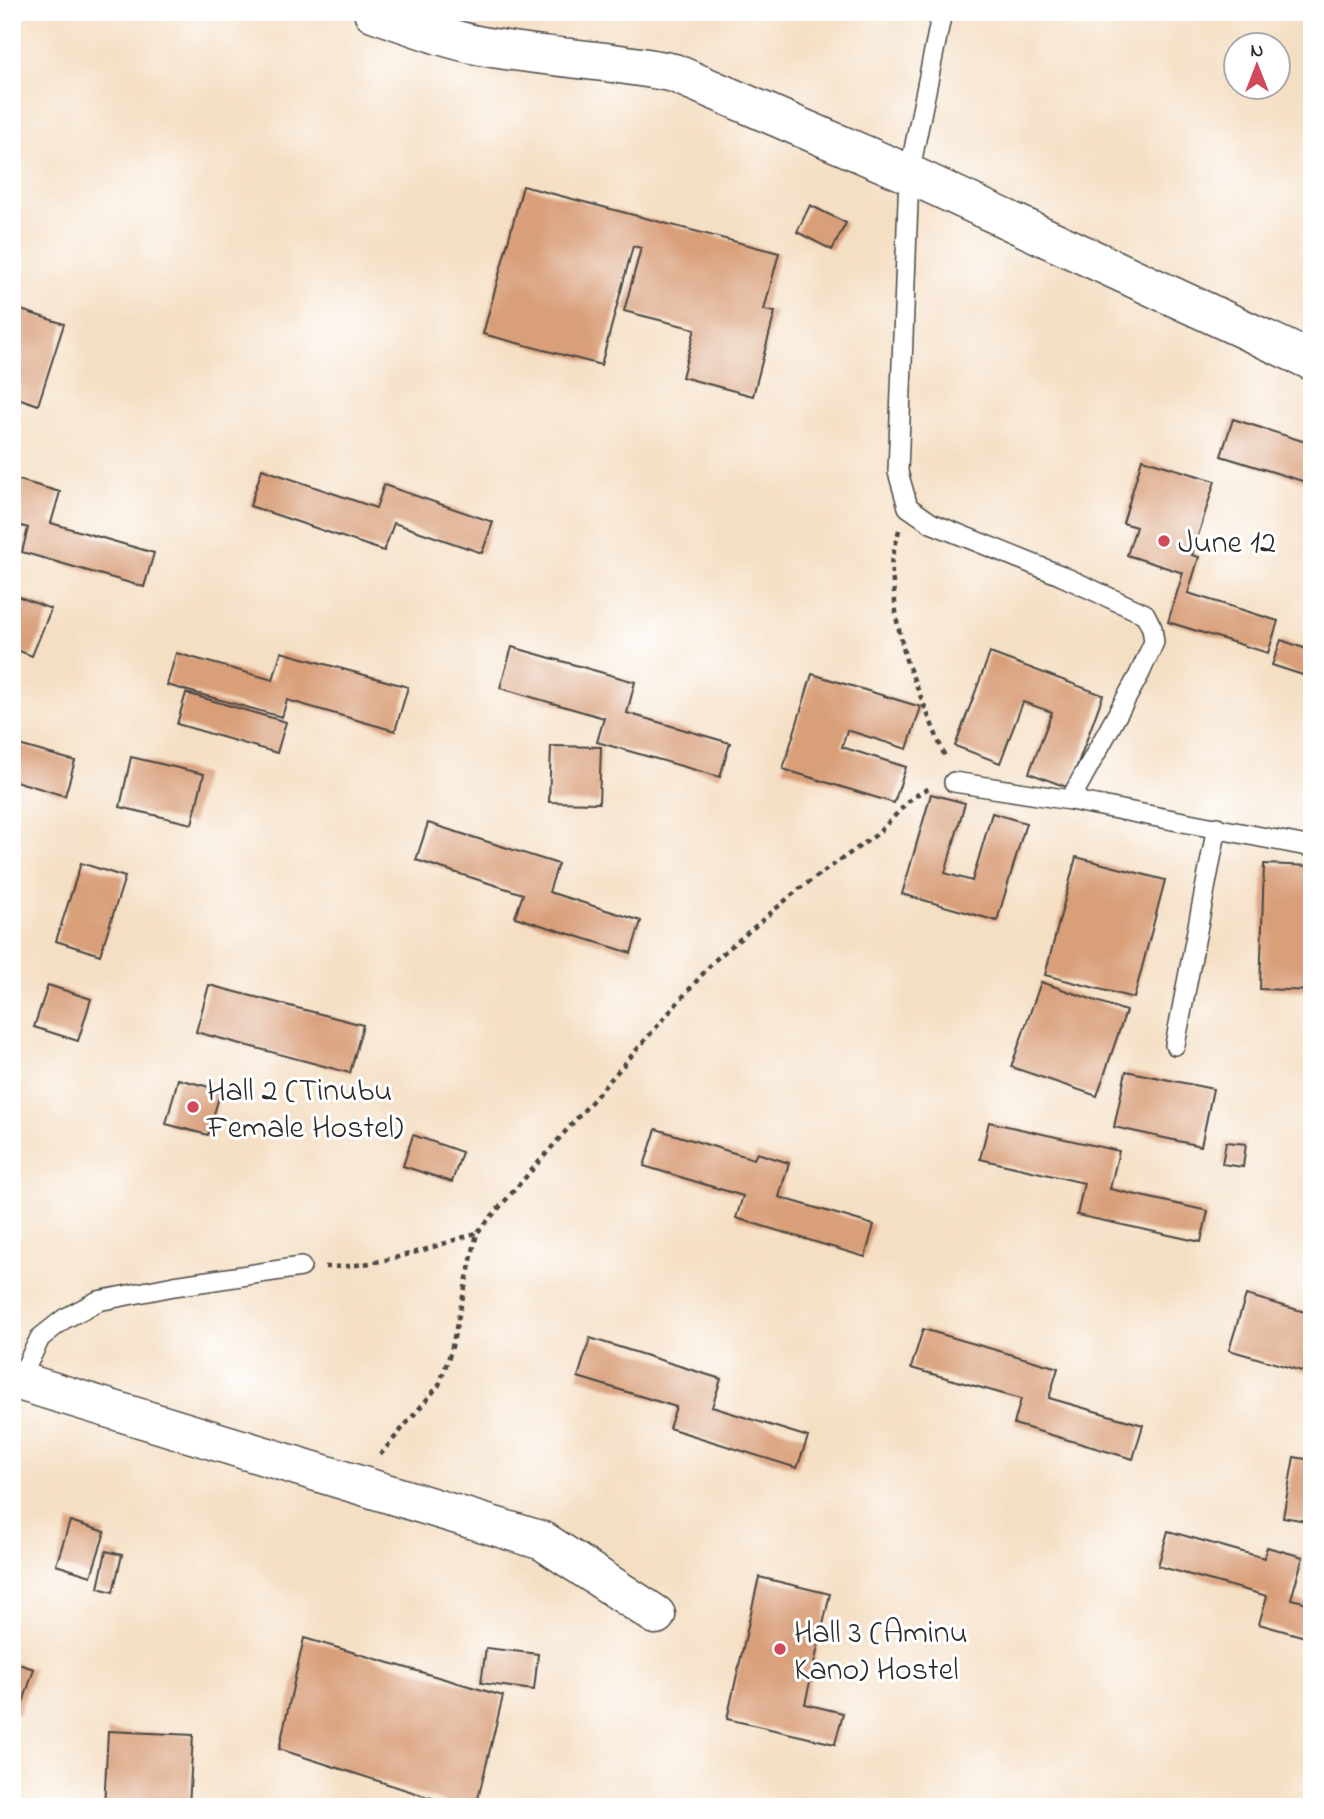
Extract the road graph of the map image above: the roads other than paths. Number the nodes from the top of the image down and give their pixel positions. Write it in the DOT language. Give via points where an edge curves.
graph roads {
  1 [pos="373,12"];
  2 [pos="942,12"];
  3 [pos="909,174"];
  4 [pos="1312,361"];
  5 [pos="954,782"];
  6 [pos="1070,800"];
  7 [pos="1217,827"];
  8 [pos="1312,847"];
  9 [pos="1175,1045"];
  10 [pos="301,1267"];
  11 [pos="16,1380"];
  12 [pos="656,1615"];
  1 -- 3 [label="street" via="487,47 674,73"];
  2 -- 3 [label="lane"];
  3 -- 4 [label="street"];
  3 -- 6 [label="lane" via="898,472 908,507 931,523 1145,614 1152,628 1154,642 1139,675"];
  5 -- 6 [label="lane"];
  6 -- 7 [label="lane"];
  7 -- 8 [label="lane"];
  7 -- 9 [label="lane"];
  10 -- 11 [label="lane" via="98,1301 40,1338"];
  11 -- 12 [label="street" via="543,1541"];
}
